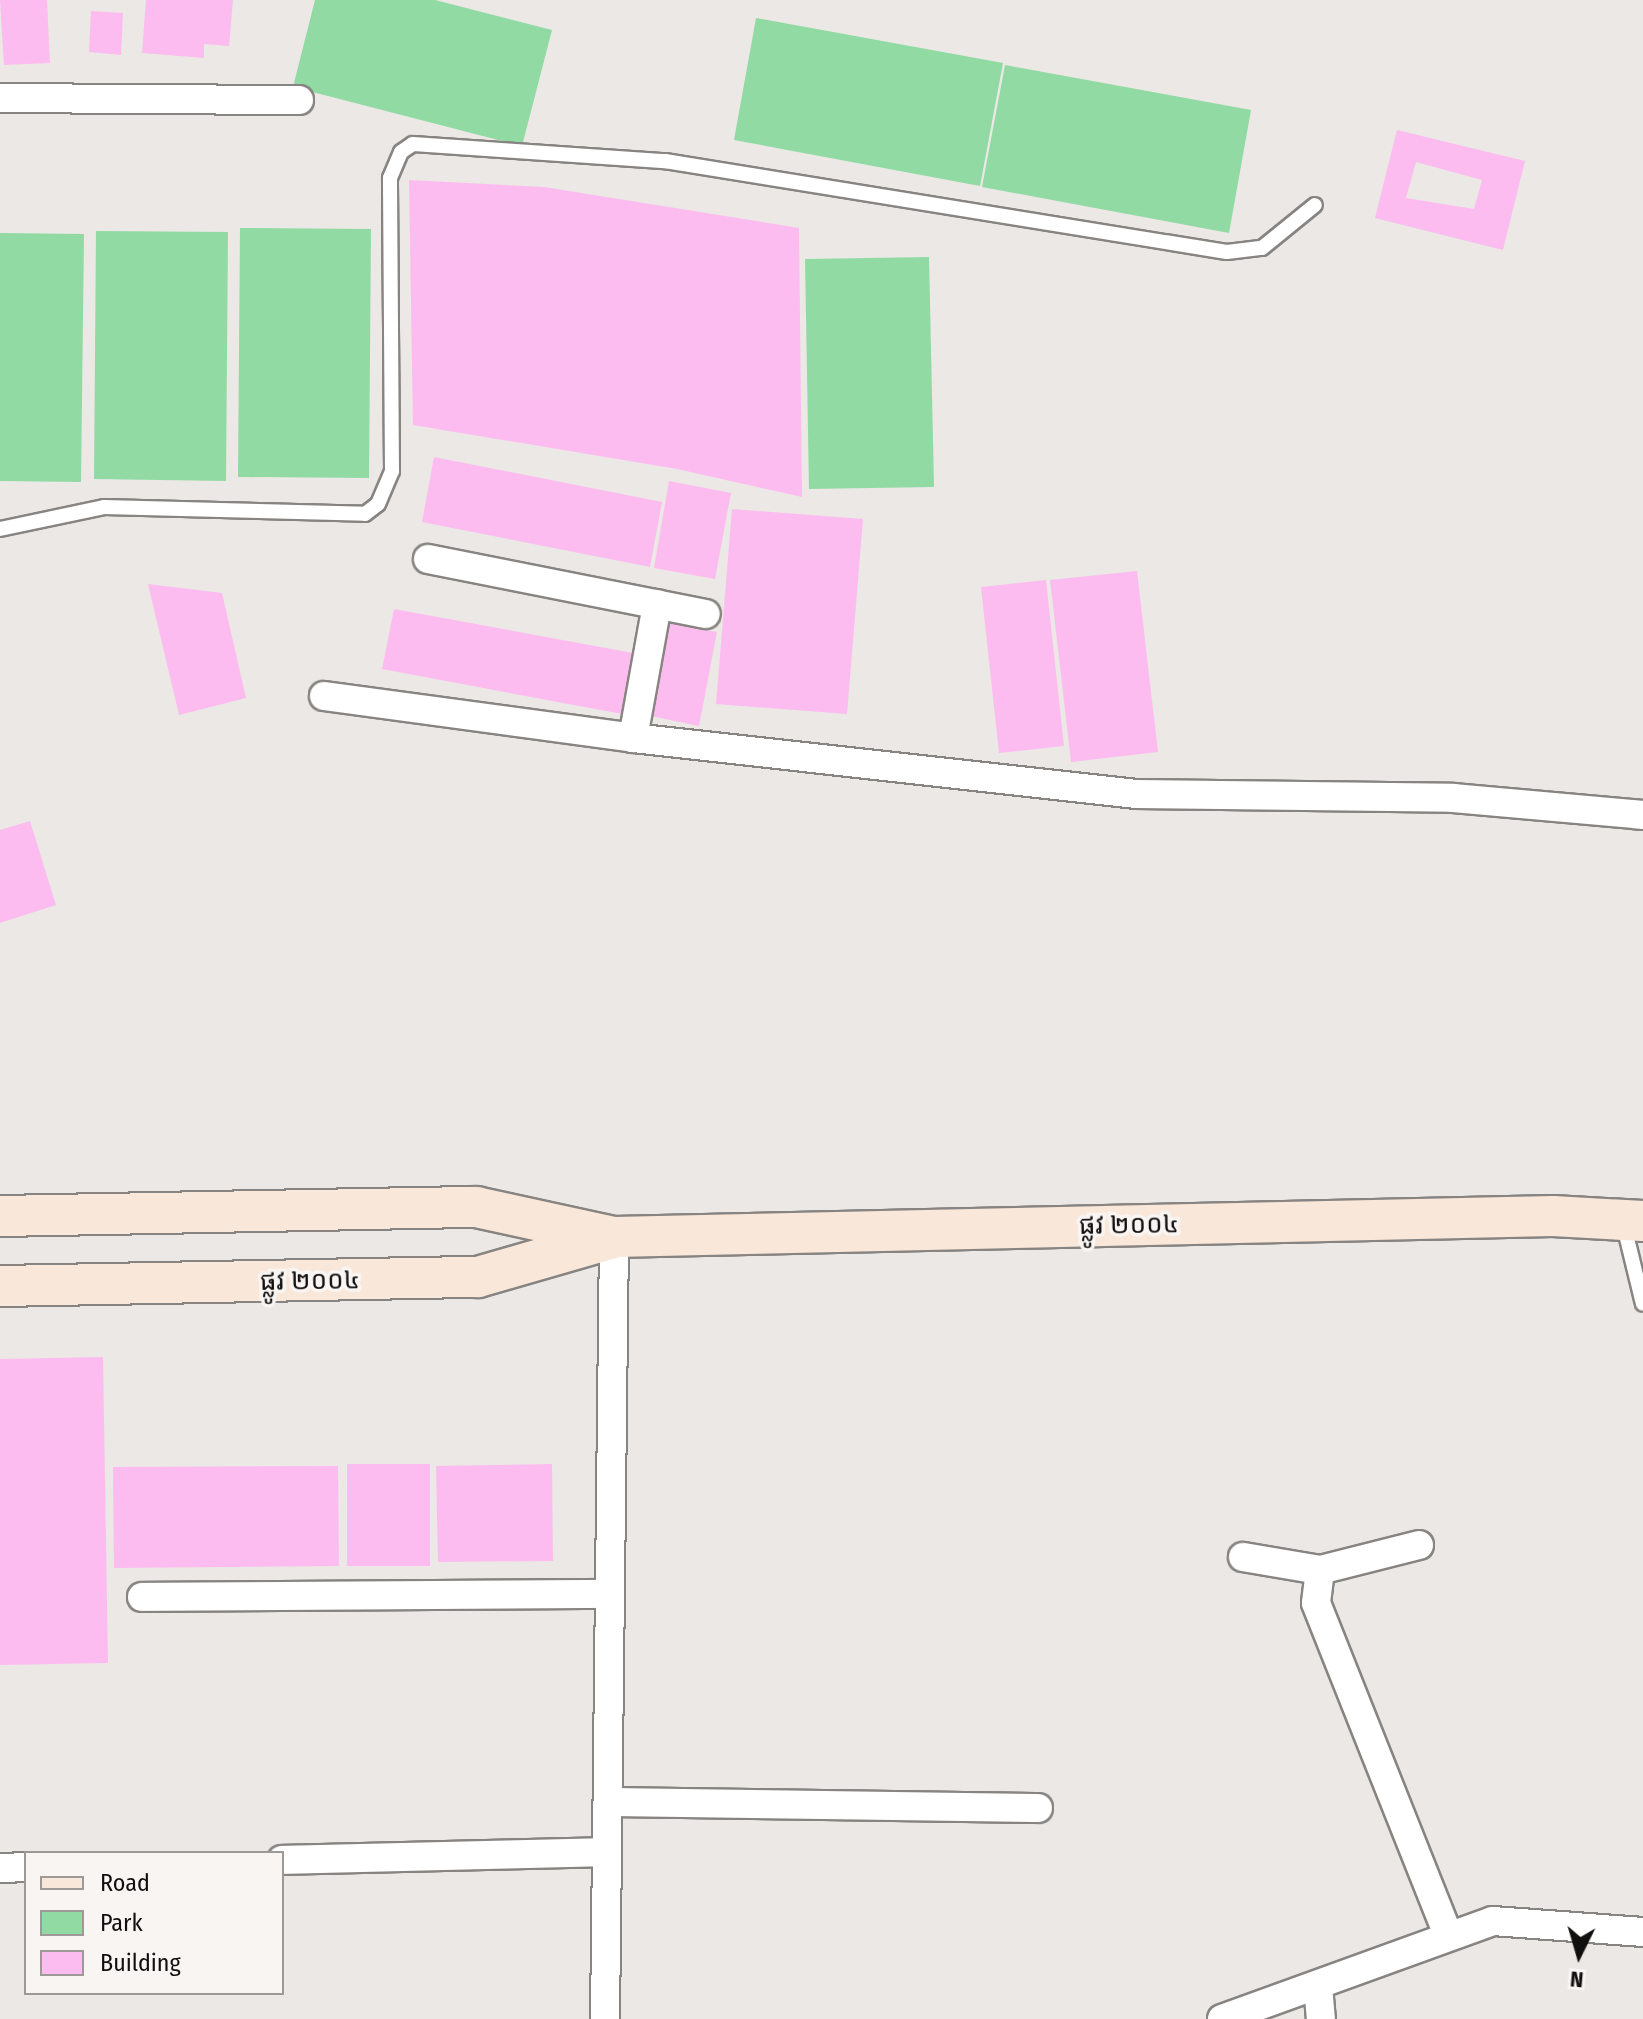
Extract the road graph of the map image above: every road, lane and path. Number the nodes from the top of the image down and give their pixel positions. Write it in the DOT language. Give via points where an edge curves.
graph roads {
  1 [pos="0,98"];
  2 [pos="299,100"];
  3 [pos="1315,205"];
  4 [pos="0,529"];
  5 [pos="428,559"];
  6 [pos="657,604"];
  7 [pos="706,614"];
  8 [pos="324,696"];
  9 [pos="633,738"];
  10 [pos="1643,815"];
  11 [pos="0,1216"];
  12 [pos="1632,1219"];
  13 [pos="614,1237"];
  14 [pos="0,1286"];
  15 [pos="1643,1304"];
  16 [pos="1419,1545"];
  17 [pos="1243,1557"];
  18 [pos="1320,1570"];
  19 [pos="610,1594"];
  20 [pos="142,1597"];
  21 [pos="608,1802"];
  22 [pos="1038,1808"];
  23 [pos="607,1852"];
  24 [pos="284,1860"];
  25 [pos="24,1867"];
  26 [pos="0,1868"];
  27 [pos="1643,1932"];
  28 [pos="1448,1935"];
  29 [pos="1318,1986"];
  30 [pos="605,2019"];
  31 [pos="1222,2019"];
  32 [pos="1321,2019"];
  1 -- 2 [label="street"];
  3 -- 4 [label="lane" via="1262,248 1227,252 665,161 413,144 401,152 390,178 392,471 378,504 365,514 104,507"];
  5 -- 6 [label="street"];
  6 -- 7 [label="street"];
  6 -- 9 [label="street"];
  8 -- 9 [label="street"];
  9 -- 10 [label="street" via="1136,794 1453,798"];
  11 -- 13 [label="main road, ផ្លូវ ២០០៤" via="476,1207"];
  12 -- 13 [label="main road, ផ្លូវ ២០០៤"];
  12 -- 15 [label="lane"];
  13 -- 14 [label="main road, ផ្លូវ ២០០៤" via="478,1277"];
  13 -- 19 [label="street"];
  16 -- 18 [label="street"];
  17 -- 18 [label="street"];
  18 -- 28 [label="street" via="1316,1603"];
  19 -- 20 [label="street"];
  19 -- 21 [label="street"];
  21 -- 22 [label="street"];
  21 -- 23 [label="street"];
  23 -- 24 [label="street"];
  23 -- 30 [label="street"];
  25 -- 26 [label="street"];
  27 -- 28 [label="street" via="1493,1921"];
  28 -- 29 [label="street"];
  29 -- 31 [label="street"];
  29 -- 32 [label="street"];
}
